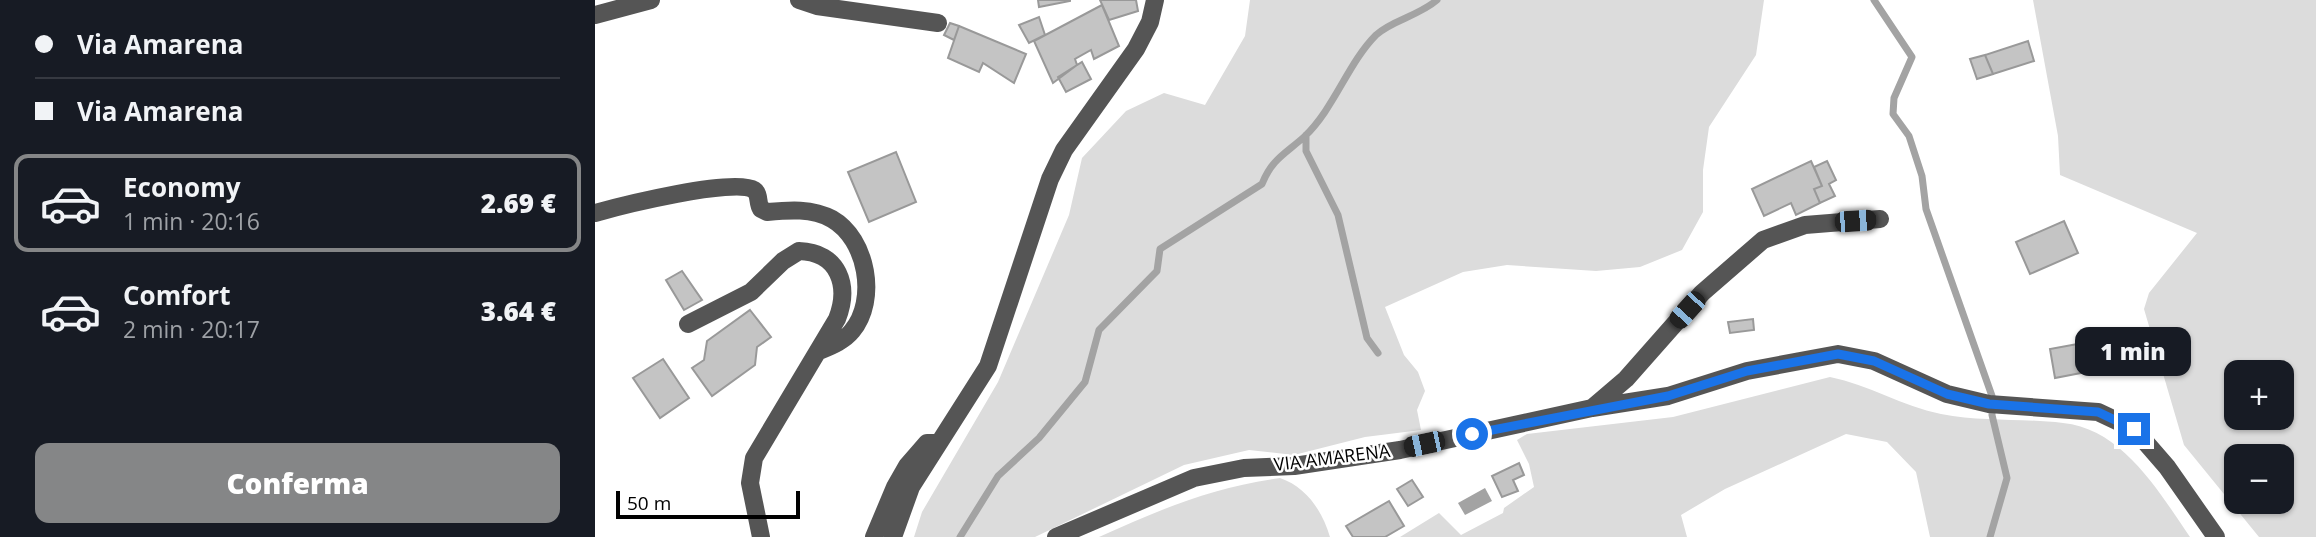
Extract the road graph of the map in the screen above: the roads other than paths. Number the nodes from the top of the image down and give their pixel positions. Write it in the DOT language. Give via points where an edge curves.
graph roads {
  1 [pos="651,0"];
  2 [pos="799,0"];
  3 [pos="1155,0"];
  4 [pos="595,15"];
  5 [pos="938,23"];
  6 [pos="595,213"];
  7 [pos="1880,219"];
  8 [pos="688,324"];
  9 [pos="819,351"];
  10 [pos="1592,408"];
  11 [pos="939,443"];
  12 [pos="761,537"];
  13 [pos="874,537"];
  14 [pos="893,537"];
  15 [pos="1056,537"];
  16 [pos="2216,537"];
  1 -- 4 [label="street"];
  2 -- 5 [label="street"];
  3 -- 11 [label="street" via="1136,49 1064,150 1050,179 988,366"];
  6 -- 9 [label="street" via="666,196 735,187 752,188 767,212 813,211 834,220 854,241 863,262 866,289 852,331"];
  7 -- 10 [label="street" via="1805,225 1763,240 1702,293 1626,379"];
  8 -- 9 [label="street" via="751,292 791,255 812,251 833,264 842,276 844,291"];
  9 -- 12 [label="street" via="750,470"];
  10 -- 15 [label="street, VIA AMARENA" via="1400,450 1194,478"];
  10 -- 16 [label="street, VIA AMARENA" via="1668,396 1747,371 1838,354 1874,361 1947,394 1989,404 2098,412 2134,429"];
  11 -- 13 [label="street" via="927,443 907,466"];
  11 -- 14 [label="street" via="911,487"];
}
